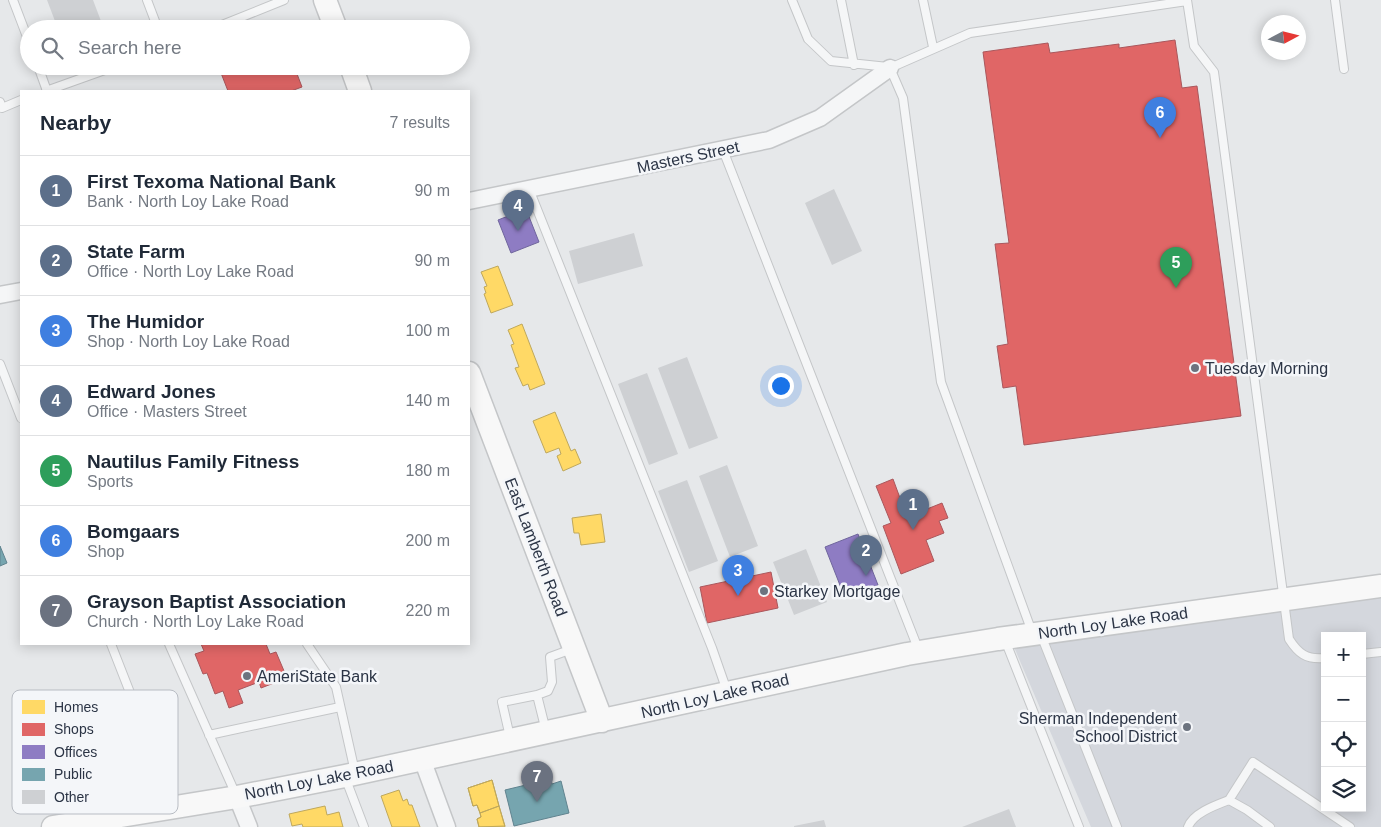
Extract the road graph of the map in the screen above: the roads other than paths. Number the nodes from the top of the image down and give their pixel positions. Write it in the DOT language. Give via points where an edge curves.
graph roads {
  1 [pos="13,0"];
  2 [pos="147,0"];
  3 [pos="284,0"];
  4 [pos="325,0"];
  5 [pos="792,0"];
  6 [pos="840,0"];
  7 [pos="923,0"];
  8 [pos="1335,0"];
  9 [pos="1187,1"];
  10 [pos="21,20"];
  11 [pos="155,20"];
  12 [pos="234,20"];
  13 [pos="333,20"];
  14 [pos="934,48"];
  15 [pos="854,65"];
  16 [pos="890,68"];
  17 [pos="1344,69"];
  18 [pos="41,75"];
  19 [pos="91,75"];
  20 [pos="354,75"];
  21 [pos="47,90"];
  22 [pos="50,90"];
  23 [pos="360,90"];
  24 [pos="20,100"];
  25 [pos="0,102"];
  26 [pos="723,150"];
  27 [pos="529,189"];
  28 [pos="470,201"];
  29 [pos="20,291"];
  30 [pos="0,295"];
  31 [pos="0,364"];
  32 [pos="470,376"];
  33 [pos="20,415"];
  34 [pos="1381,586"];
  35 [pos="1283,599"];
  36 [pos="1037,634"];
  37 [pos="1004,638"];
  38 [pos="111,645"];
  39 [pos="170,645"];
  40 [pos="308,645"];
  41 [pos="574,649"];
  42 [pos="920,652"];
  43 [pos="1381,652"];
  44 [pos="1366,654"];
  45 [pos="1321,658"];
  46 [pos="129,690"];
  47 [pos="727,693"];
  48 [pos="536,695"];
  49 [pos="340,707"];
  50 [pos="602,721"];
  51 [pos="546,733"];
  52 [pos="209,735"];
  53 [pos="510,740"];
  54 [pos="422,759"];
  55 [pos="350,775"];
  56 [pos="237,797"];
  57 [pos="1229,800"];
  58 [pos="178,806"];
  59 [pos="147,814"];
  60 [pos="112,822"];
  61 [pos="53,827"];
  62 [pos="249,827"];
  63 [pos="364,827"];
  64 [pos="447,827"];
  65 [pos="1079,827"];
  66 [pos="1117,827"];
  67 [pos="1188,827"];
  68 [pos="1270,827"];
  69 [pos="1350,827"];
  1 -- 10 [label="lane"];
  2 -- 11 [label="lane"];
  3 -- 12 [label="lane"];
  4 -- 13 [label="street"];
  5 -- 15 [label="lane" via="808,39 831,61"];
  6 -- 15 [label="lane"];
  7 -- 14 [label="lane"];
  8 -- 17 [label="lane"];
  9 -- 14 [label="lane" via="970,33"];
  9 -- 35 [label="lane" via="1194,46 1214,72"];
  14 -- 16 [label="lane"];
  15 -- 16 [label="lane"];
  16 -- 26 [label="street, Masters Street" via="820,118 770,140"];
  16 -- 36 [label="lane" via="904,98 941,382"];
  18 -- 21 [label="lane"];
  19 -- 22 [label="lane"];
  20 -- 23 [label="street"];
  24 -- 25 [label="lane" via="2,108"];
  26 -- 27 [label="street, Masters Street"];
  26 -- 42 [label="lane"];
  27 -- 28 [label="street, Masters Street"];
  27 -- 47 [label="lane"];
  29 -- 30 [label="street"];
  31 -- 33 [label="lane"];
  32 -- 41 [label="street, East Lamberth Road"];
  34 -- 35 [label="street, North Loy Lake Road"];
  35 -- 36 [label="street, North Loy Lake Road"];
  35 -- 45 [label="lane" via="1289,638 1297,652"];
  36 -- 37 [label="street, North Loy Lake Road"];
  36 -- 66 [label="lane"];
  37 -- 42 [label="street, North Loy Lake Road"];
  37 -- 65 [label="lane"];
  38 -- 46 [label="lane"];
  39 -- 52 [label="lane"];
  40 -- 49 [label="lane" via="336,687"];
  41 -- 48 [label="lane" via="550,657 552,682 548,691"];
  41 -- 50 [label="street, East Lamberth Road"];
  42 -- 47 [label="street, North Loy Lake Road"];
  43 -- 44 [label="lane"];
  47 -- 50 [label="street, North Loy Lake Road"];
  48 -- 51 [label="lane"];
  48 -- 53 [label="lane" via="502,702"];
  49 -- 52 [label="lane"];
  49 -- 55 [label="lane"];
  50 -- 51 [label="street, North Loy Lake Road"];
  51 -- 53 [label="street, North Loy Lake Road"];
  52 -- 56 [label="lane"];
  53 -- 54 [label="street, North Loy Lake Road"];
  54 -- 55 [label="street, North Loy Lake Road"];
  54 -- 64 [label="street"];
  55 -- 56 [label="street, North Loy Lake Road"];
  55 -- 63 [label="lane"];
  56 -- 58 [label="street, North Loy Lake Road"];
  56 -- 62 [label="street"];
  57 -- 67 [label="lane" via="1209,807"];
  57 -- 68 [label="lane"];
  57 -- 69 [label="lane" via="1253,762"];
  59 -- 60 [label="street, North Loy Lake Road"];
  60 -- 61 [label="street, North Loy Lake Road"];
}
